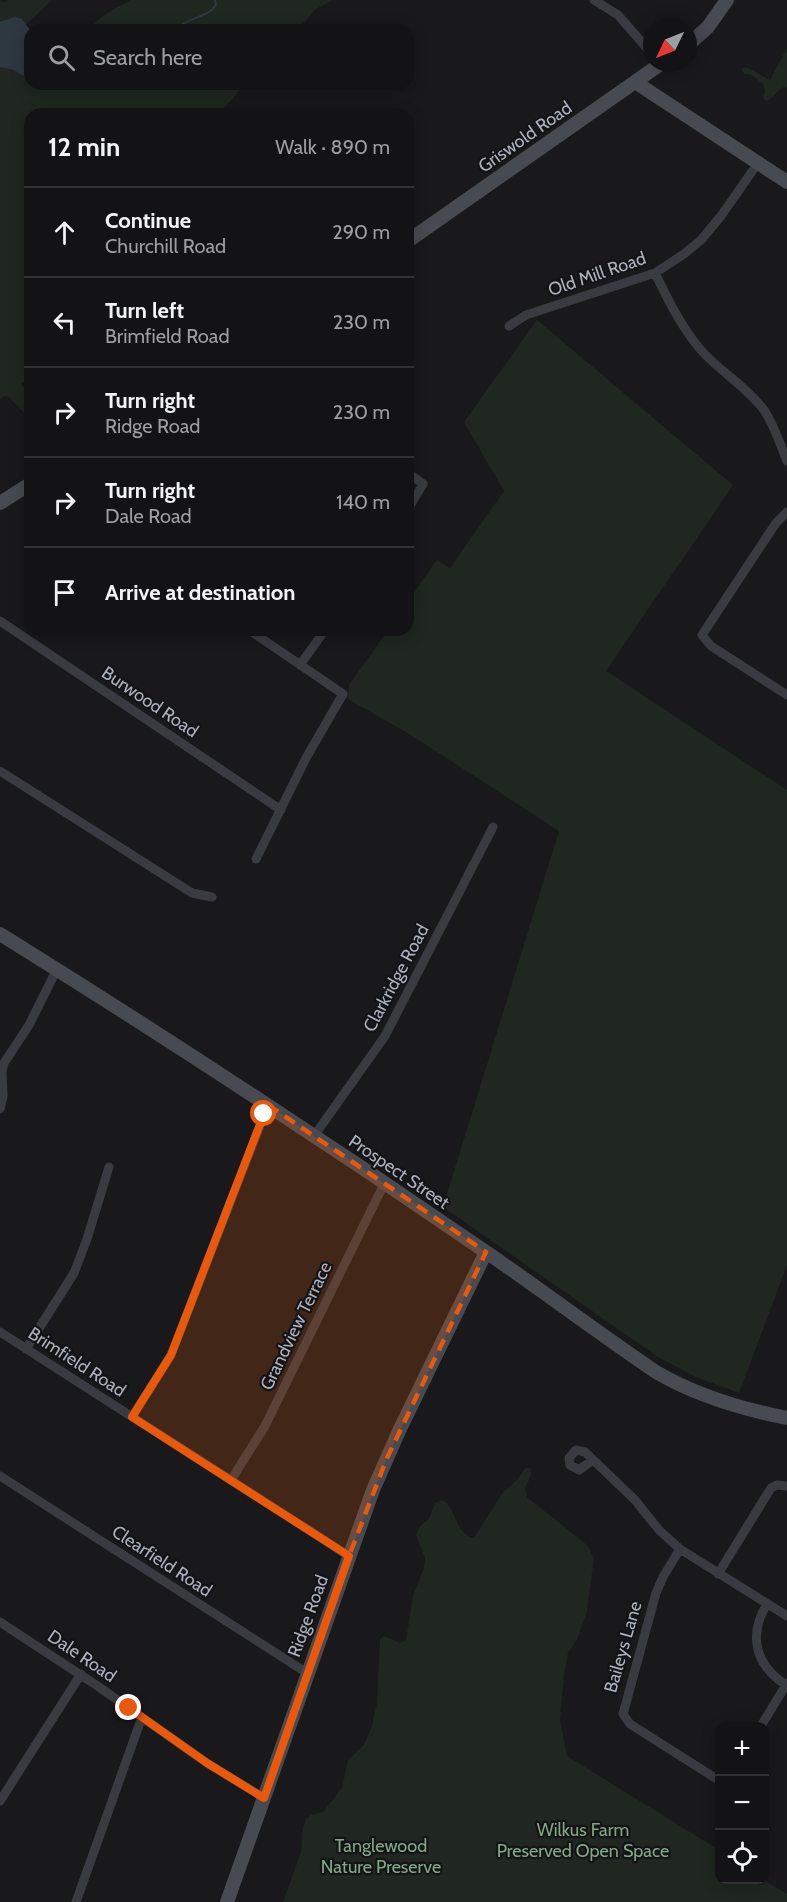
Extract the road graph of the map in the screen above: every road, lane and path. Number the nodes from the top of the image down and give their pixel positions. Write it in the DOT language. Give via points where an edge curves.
graph roads {
  1 [pos="594,0"];
  2 [pos="727,0"];
  3 [pos="697,37"];
  4 [pos="643,43"];
  5 [pos="646,72"];
  6 [pos="635,82"];
  7 [pos="758,163"];
  8 [pos="787,182"];
  9 [pos="414,237"];
  10 [pos="655,273"];
  11 [pos="509,326"];
  12 [pos="787,460"];
  13 [pos="414,477"];
  14 [pos="24,488"];
  15 [pos="414,500"];
  16 [pos="0,502"];
  17 [pos="787,512"];
  18 [pos="0,621"];
  19 [pos="258,636"];
  20 [pos="321,636"];
  21 [pos="300,665"];
  22 [pos="787,695"];
  23 [pos="0,771"];
  24 [pos="281,810"];
  25 [pos="494,827"];
  26 [pos="256,859"];
  27 [pos="212,897"];
  28 [pos="0,934"];
  29 [pos="57,969"];
  30 [pos="2,1062"];
  31 [pos="268,1105"];
  32 [pos="0,1109"];
  33 [pos="314,1136"];
  34 [pos="110,1167"];
  35 [pos="384,1184"];
  36 [pos="486,1252"];
  37 [pos="0,1332"];
  38 [pos="26,1350"];
  39 [pos="132,1417"];
  40 [pos="787,1418"];
  41 [pos="593,1460"];
  42 [pos="0,1476"];
  43 [pos="231,1480"];
  44 [pos="787,1486"];
  45 [pos="680,1550"];
  46 [pos="349,1556"];
  47 [pos="718,1574"];
  48 [pos="767,1604"];
  49 [pos="787,1616"];
  50 [pos="0,1622"];
  51 [pos="307,1673"];
  52 [pos="81,1674"];
  53 [pos="787,1684"];
  54 [pos="142,1717"];
  55 [pos="763,1722"];
  56 [pos="715,1778"];
  57 [pos="264,1798"];
  58 [pos="0,1801"];
  59 [pos="76,1902"];
  60 [pos="227,1902"];
  1 -- 4 [label="street" via="618,15"];
  2 -- 3 [label="street"];
  5 -- 6 [label="street, Griswold Road"];
  6 -- 7 [label="street"];
  6 -- 9 [label="street, Griswold Road"];
  7 -- 8 [label="street"];
  7 -- 10 [label="street, Old Mill Road" via="701,240"];
  10 -- 11 [label="street, Old Mill Road" via="526,315"];
  10 -- 12 [label="street" via="701,350 764,411"];
  13 -- 15 [label="street" via="423,484"];
  14 -- 16 [label="street"];
  17 -- 22 [label="street" via="702,635 711,646"];
  18 -- 24 [label="street, Burwood Road"];
  19 -- 21 [label="street"];
  20 -- 21 [label="street"];
  21 -- 24 [label="street" via="343,694"];
  23 -- 27 [label="street" via="192,893"];
  24 -- 26 [label="street"];
  25 -- 33 [label="street, Clarkridge Road" via="386,1036"];
  28 -- 29 [label="street, Prospect Street"];
  29 -- 30 [label="street" via="29,1025"];
  29 -- 31 [label="street, Prospect Street"];
  30 -- 32 [label="street"];
  31 -- 33 [label="street, Prospect Street"];
  31 -- 39 [label="street" via="171,1355"];
  33 -- 35 [label="street, Prospect Street"];
  34 -- 38 [label="street" via="74,1273"];
  35 -- 36 [label="street, Prospect Street"];
  35 -- 43 [label="street, Grandview Terrace" via="265,1426"];
  36 -- 40 [label="street, Prospect Street" via="676,1383 729,1404"];
  36 -- 46 [label="street, Ridge Road" via="387,1458"];
  37 -- 38 [label="street, Brimfield Road"];
  38 -- 39 [label="street, Brimfield Road"];
  39 -- 43 [label="street, Brimfield Road"];
  41 -- 45 [label="street"];
  42 -- 51 [label="street, Clearfield Road"];
  43 -- 46 [label="street, Brimfield Road"];
  44 -- 47 [label="street" via="771,1488"];
  45 -- 47 [label="street"];
  45 -- 56 [label="street, Baileys Lane" via="656,1593 623,1714 630,1724"];
  46 -- 51 [label="street, Ridge Road"];
  47 -- 48 [label="street"];
  48 -- 49 [label="street"];
  48 -- 53 [label="street" via="757,1626 758,1649 767,1669"];
  50 -- 52 [label="street, Dale Road"];
  51 -- 57 [label="street, Ridge Road"];
  52 -- 54 [label="street, Dale Road"];
  52 -- 58 [label="street"];
  53 -- 55 [label="street"];
  54 -- 57 [label="street, Dale Road"];
  54 -- 59 [label="street"];
  57 -- 60 [label="street, Ridge Road"];
}
